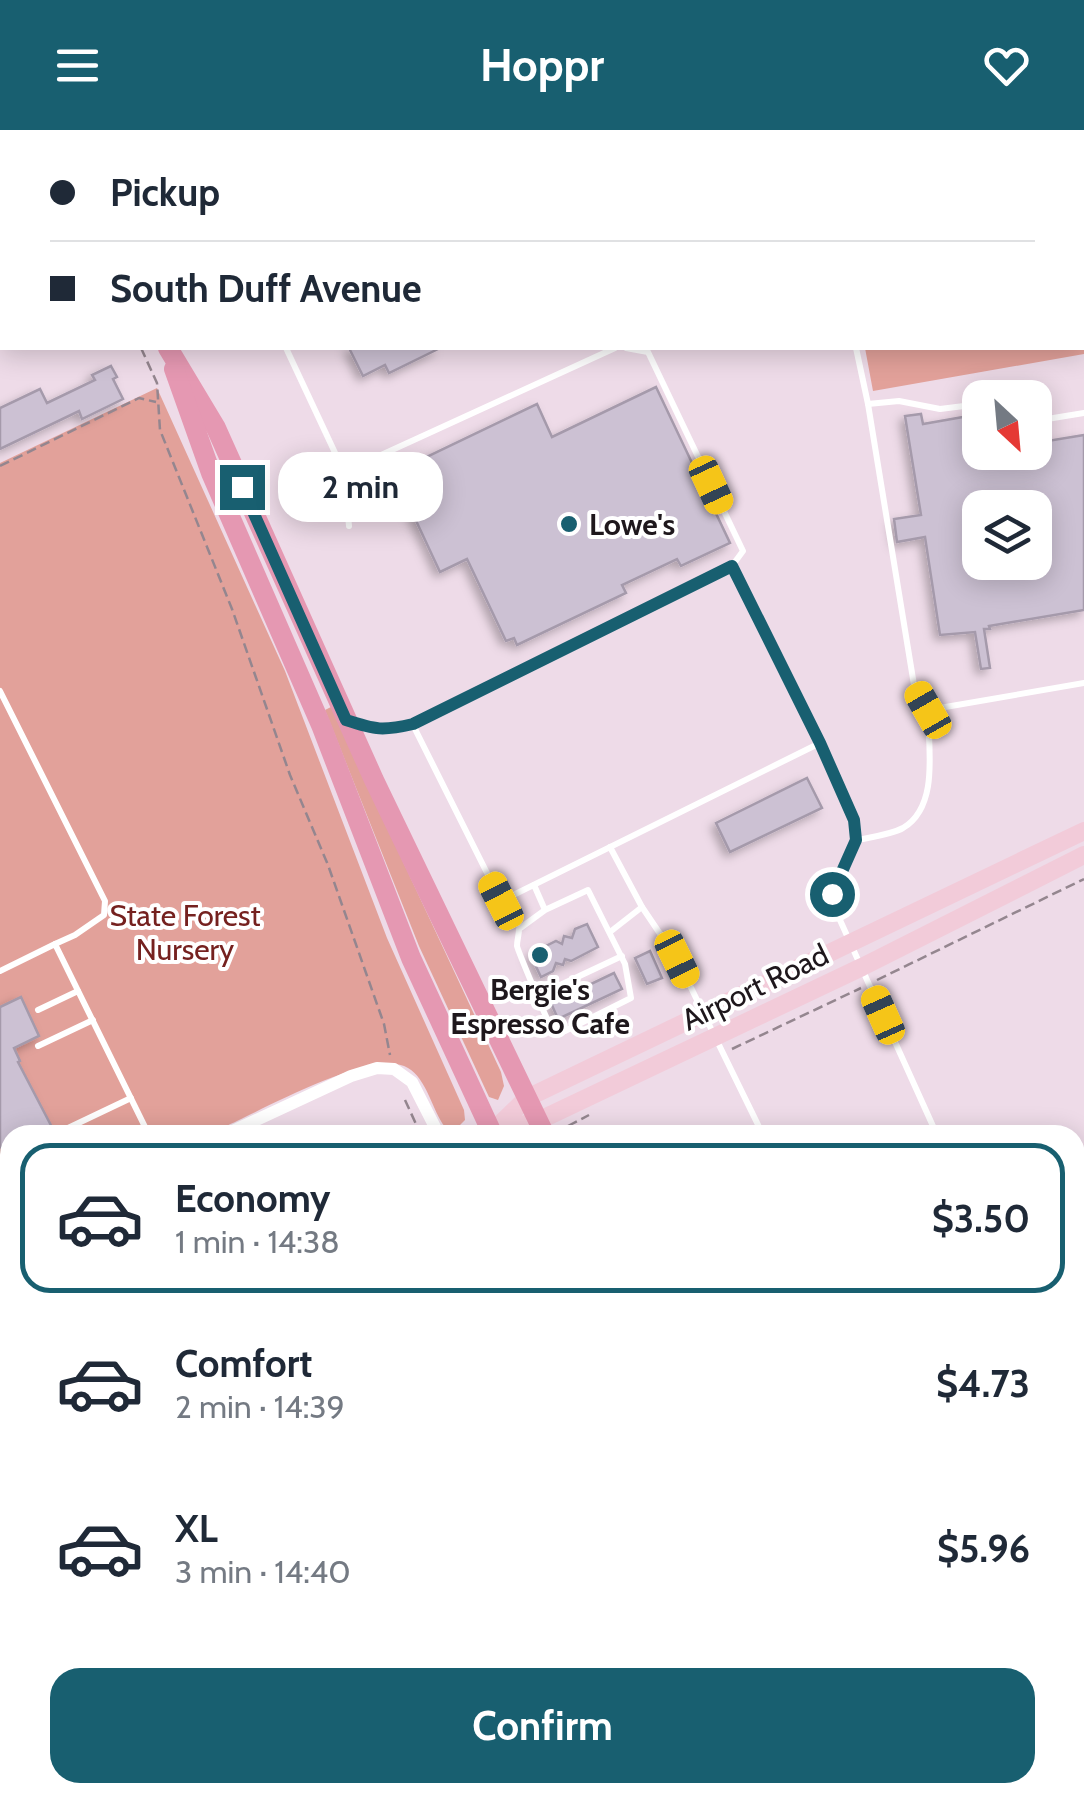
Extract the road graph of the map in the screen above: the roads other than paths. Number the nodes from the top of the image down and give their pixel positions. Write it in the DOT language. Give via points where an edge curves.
graph roads {
  1 [pos="169,350"];
  2 [pos="169,350"];
  3 [pos="287,350"];
  4 [pos="611,350"];
  5 [pos="637,350"];
  6 [pos="856,350"];
  7 [pos="868,404"];
  8 [pos="962,406"];
  9 [pos="1084,413"];
  10 [pos="1052,418"];
  11 [pos="344,472"];
  12 [pos="349,526"];
  13 [pos="732,566"];
  14 [pos="1084,683"];
  15 [pos="0,691"];
  16 [pos="2,702"];
  17 [pos="928,710"];
  18 [pos="346,720"];
  19 [pos="413,724"];
  20 [pos="820,743"];
  21 [pos="1084,832"];
  22 [pos="856,840"];
  23 [pos="610,847"];
  24 [pos="1084,855"];
  25 [pos="534,885"];
  26 [pos="642,907"];
  27 [pos="546,910"];
  28 [pos="610,932"];
  29 [pos="850,940"];
  30 [pos="56,944"];
  31 [pos="622,956"];
  32 [pos="862,966"];
  33 [pos="0,970"];
  34 [pos="78,991"];
  35 [pos="539,995"];
  36 [pos="38,1010"];
  37 [pos="703,1012"];
  38 [pos="92,1020"];
  39 [pos="715,1037"];
  40 [pos="38,1046"];
  41 [pos="131,1098"];
  42 [pos="527,1098"];
  43 [pos="74,1125"];
  44 [pos="145,1125"];
  45 [pos="246,1125"];
  46 [pos="434,1125"];
  47 [pos="486,1125"];
  48 [pos="499,1125"];
  49 [pos="540,1125"];
  50 [pos="547,1125"];
  51 [pos="758,1125"];
  52 [pos="933,1125"];
  1 -- 18 [label="main road" via="216,428"];
  2 -- 47 [label="main road" via="205,458"];
  3 -- 11 [label="lane"];
  4 -- 11 [label="lane"];
  5 -- 13 [label="lane" via="648,352 743,552"];
  6 -- 7 [label="lane"];
  7 -- 8 [label="lane"];
  7 -- 17 [label="lane" via="914,685"];
  9 -- 10 [label="lane"];
  11 -- 12 [label="lane"];
  13 -- 19 [label="lane"];
  13 -- 20 [label="lane"];
  14 -- 17 [label="lane"];
  15 -- 16 [label="lane"];
  16 -- 30 [label="lane" via="105,901 104,915"];
  17 -- 22 [label="lane" via="923,810 902,828"];
  18 -- 19 [label="lane" via="379,730"];
  18 -- 42 [label="main road"];
  19 -- 25 [label="lane" via="501,901"];
  20 -- 22 [label="lane" via="848,803"];
  20 -- 23 [label="lane"];
  21 -- 29 [label="main road, Airport Road"];
  22 -- 29 [label="lane" via="832,894"];
  23 -- 25 [label="lane"];
  23 -- 26 [label="lane"];
  24 -- 32 [label="main road, Airport Road"];
  25 -- 27 [label="lane"];
  26 -- 28 [label="lane"];
  26 -- 37 [label="lane"];
  27 -- 28 [label="lane" via="588,890"];
  27 -- 35 [label="lane" via="519,930 517,949"];
  28 -- 31 [label="lane"];
  29 -- 32 [label="lane"];
  29 -- 37 [label="main road, Airport Road"];
  30 -- 33 [label="lane"];
  30 -- 34 [label="lane"];
  31 -- 35 [label="lane"];
  31 -- 35 [label="lane" via="631,998 565,1031 552,1029"];
  32 -- 39 [label="main road, Airport Road"];
  32 -- 52 [label="lane"];
  34 -- 36 [label="lane"];
  34 -- 38 [label="lane"];
  37 -- 39 [label="lane"];
  37 -- 42 [label="main road, Airport Road"];
  38 -- 40 [label="lane"];
  38 -- 41 [label="lane"];
  39 -- 50 [label="main road, Airport Road"];
  39 -- 51 [label="lane"];
  41 -- 43 [label="lane"];
  41 -- 44 [label="lane"];
  42 -- 48 [label="main road, Airport Road"];
  42 -- 49 [label="main road"];
  45 -- 46 [label="street" via="377,1068 394,1069 412,1082"];
}
